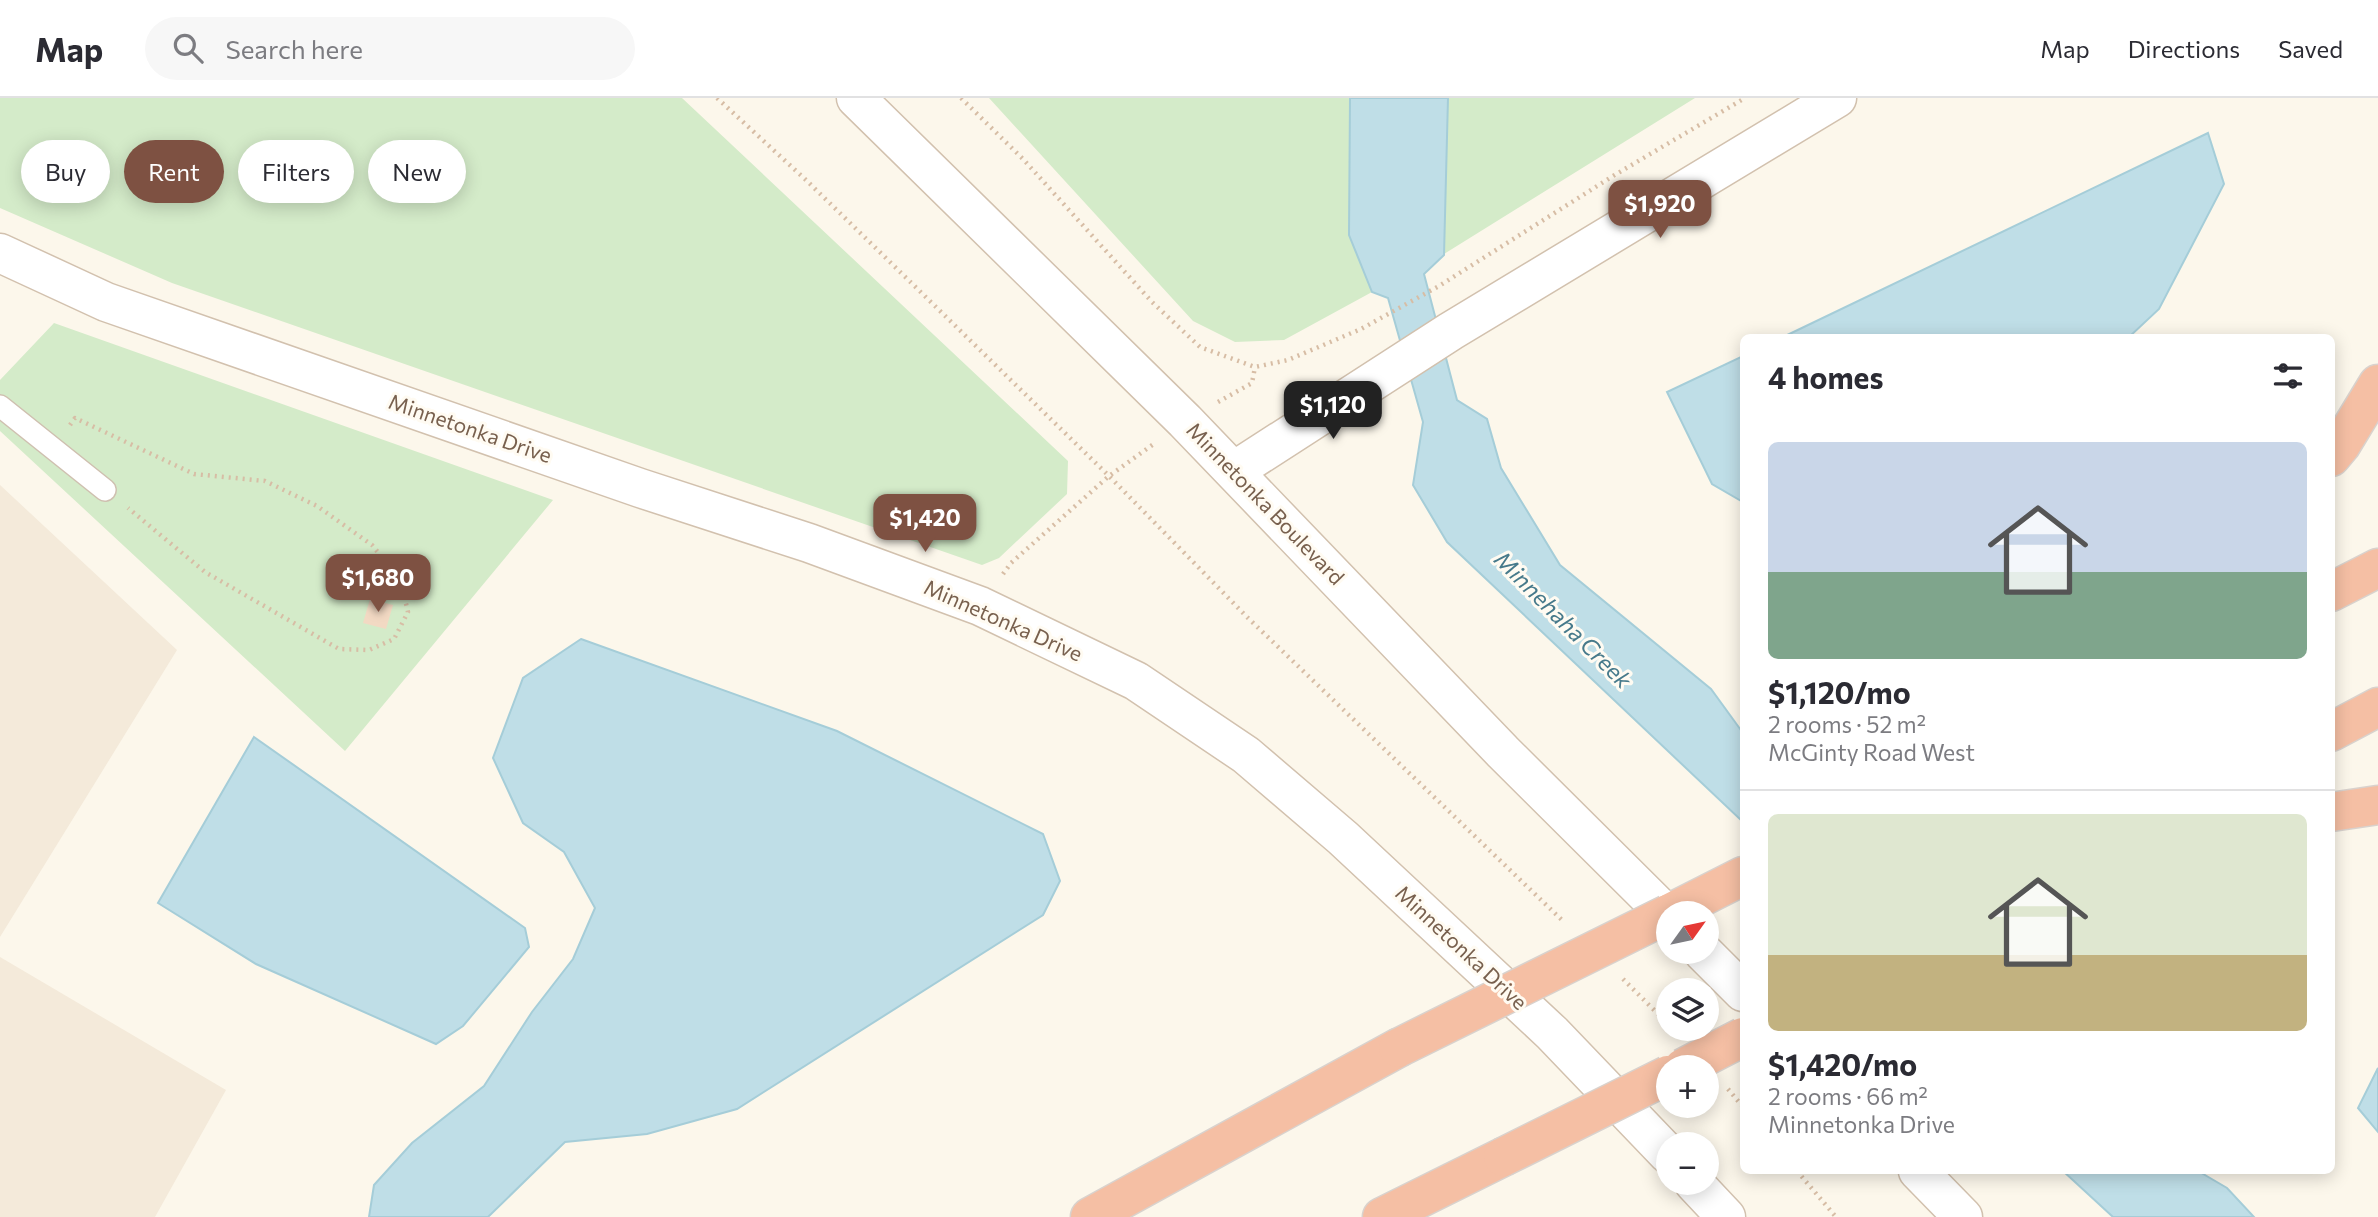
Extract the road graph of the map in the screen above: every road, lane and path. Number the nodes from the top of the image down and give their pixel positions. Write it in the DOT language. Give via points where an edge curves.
graph roads {
  1 [pos="717,98"];
  2 [pos="856,98"];
  3 [pos="961,98"];
  4 [pos="1745,98"];
  5 [pos="1838,98"];
  6 [pos="0,253"];
  7 [pos="2378,384"];
  8 [pos="0,406"];
  9 [pos="54,449"];
  10 [pos="2335,452"];
  11 [pos="1234,471"];
  12 [pos="1109,476"];
  13 [pos="105,490"];
  14 [pos="2378,568"];
  15 [pos="2335,590"];
  16 [pos="980,606"];
  17 [pos="2378,707"];
  18 [pos="2335,730"];
  19 [pos="2378,805"];
  20 [pos="2335,811"];
  21 [pos="1740,878"];
  22 [pos="1695,901"];
  23 [pos="1656,903"];
  24 [pos="1656,921"];
  25 [pos="1567,925"];
  26 [pos="1715,964"];
  27 [pos="1616,973"];
  28 [pos="1740,989"];
  29 [pos="1656,1012"];
  30 [pos="1740,1039"];
  31 [pos="1708,1055"];
  32 [pos="1656,1081"];
  33 [pos="1656,1141"];
  34 [pos="1800,1174"];
  35 [pos="1921,1174"];
  36 [pos="1705,1195"];
  37 [pos="1090,1217"];
  38 [pos="1382,1217"];
  39 [pos="1726,1217"];
  40 [pos="1836,1217"];
  41 [pos="1963,1217"];
  1 -- 12 [label="path"];
  2 -- 11 [label="main road, Minnetonka Boulevard"];
  3 -- 4 [label="path" via="1200,347 1255,367 1288,360 1372,323"];
  5 -- 11 [label="main road" via="1451,331"];
  6 -- 16 [label="main road, Minnetonka Drive" via="106,302"];
  7 -- 10 [label="highway"];
  8 -- 9 [label="lane"];
  9 -- 13 [label="lane"];
  9 -- 13 [label="path" via="75,418 194,474 265,481 317,506 372,545 400,579 408,612 394,639 369,650 339,649 205,572"];
  11 -- 23 [label="main road, Minnetonka Boulevard" via="1503,752"];
  12 -- 16 [label="path" via="1011,564"];
  12 -- 25 [label="path" via="1247,617"];
  14 -- 15 [label="highway"];
  16 -- 33 [label="main road, Minnetonka Drive" via="1136,681 1246,755 1343,838 1552,1033"];
  17 -- 18 [label="highway"];
  19 -- 20 [label="highway"];
  21 -- 22 [label="highway"];
  24 -- 37 [label="highway, bridge" via="1398,1048"];
  26 -- 28 [label="main road"];
  27 -- 29 [label="path"];
  30 -- 31 [label="highway, bridge"];
  32 -- 38 [label="highway, bridge"];
  34 -- 40 [label="path"];
  35 -- 41 [label="main road"];
  36 -- 39 [label="main road"];
}
